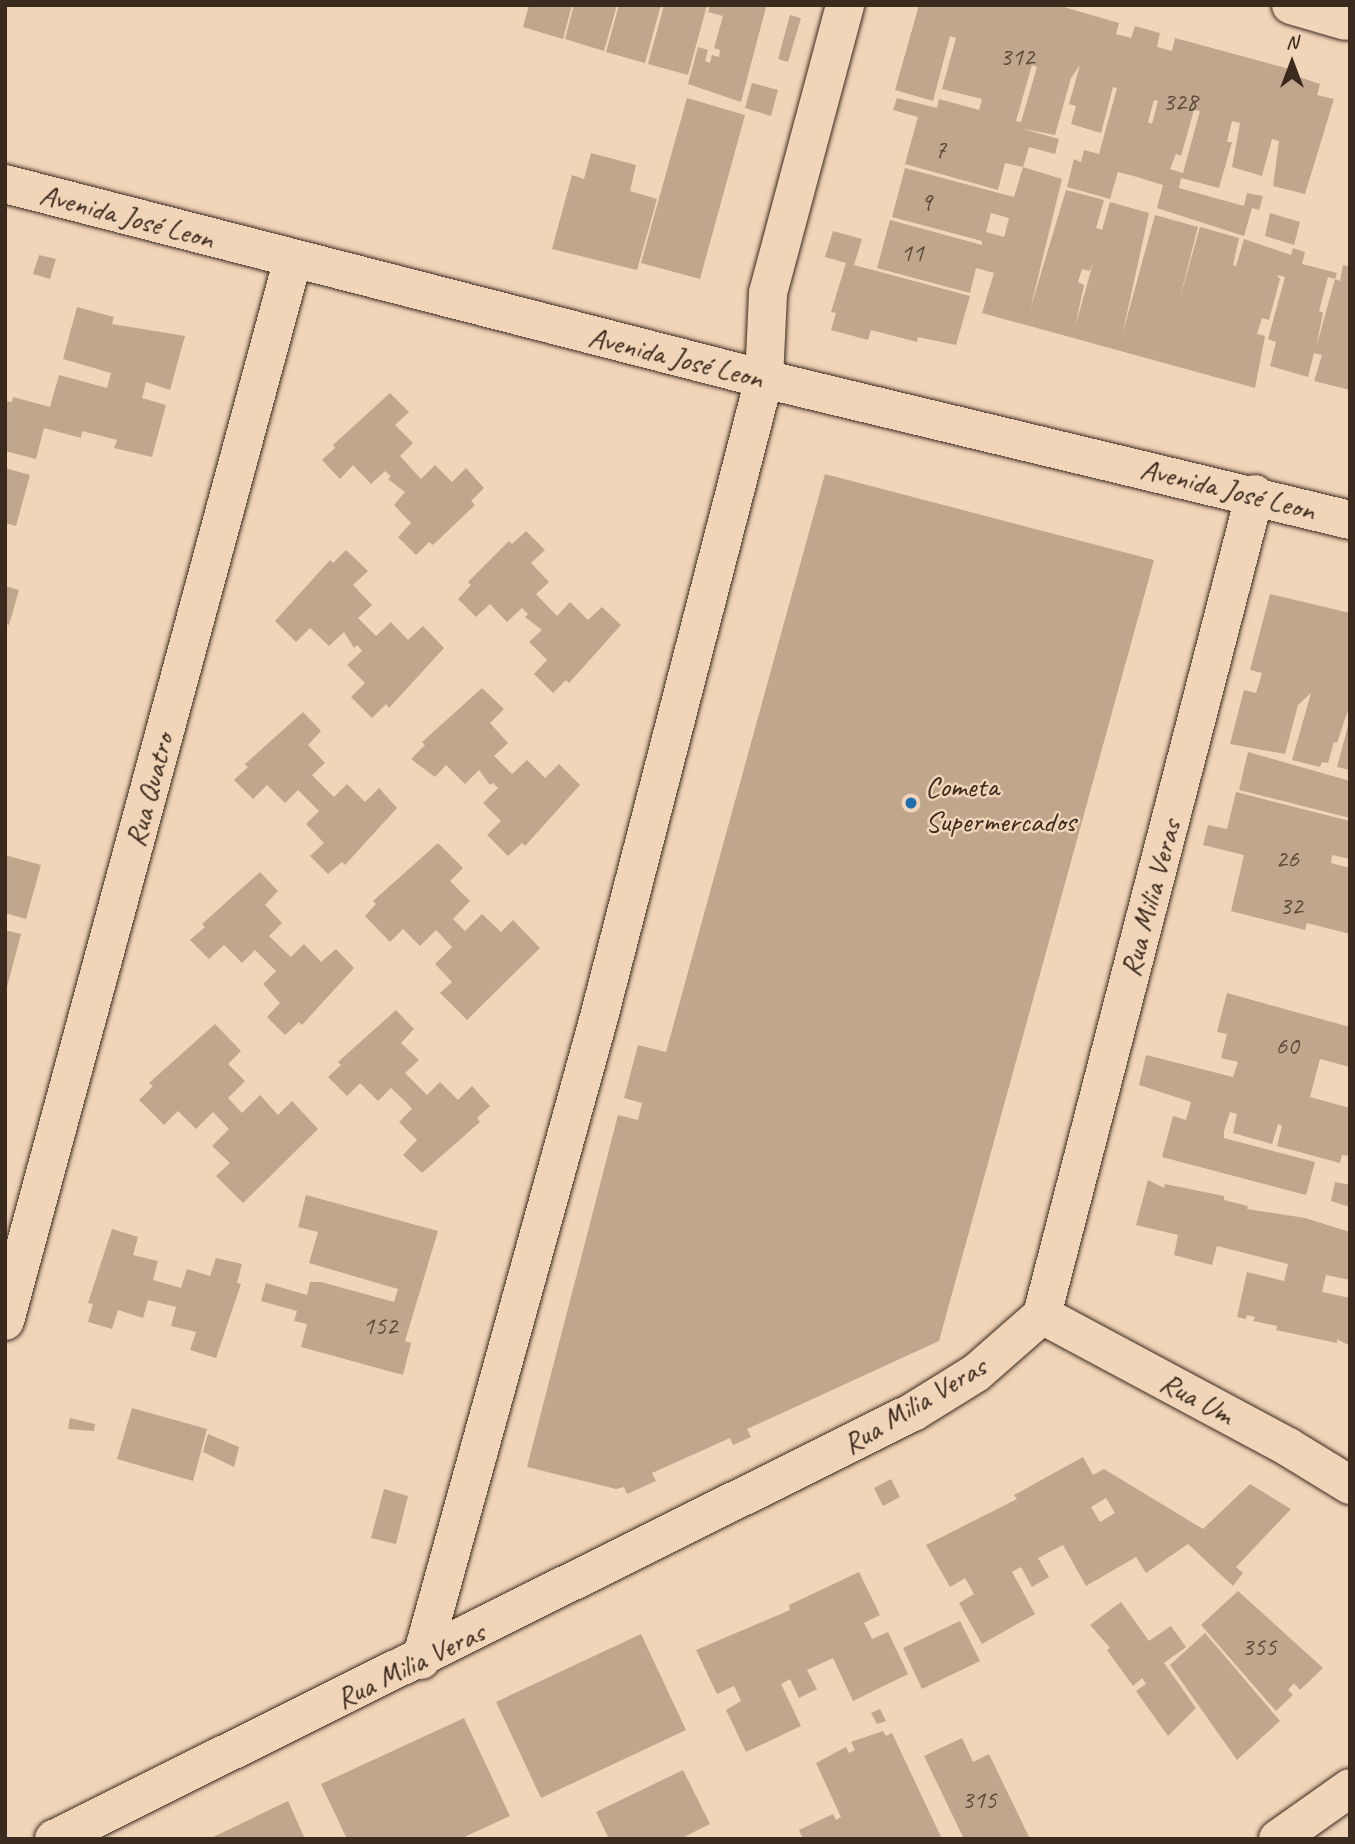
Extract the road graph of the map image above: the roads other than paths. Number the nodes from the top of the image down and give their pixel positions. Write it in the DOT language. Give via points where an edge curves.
graph roads {
  1 [pos="845,5"];
  2 [pos="1292,5"];
  3 [pos="1346,21"];
  4 [pos="5,184"];
  5 [pos="293,259"];
  6 [pos="764,379"];
  7 [pos="1255,494"];
  8 [pos="1350,520"];
  9 [pos="1042,1315"];
  10 [pos="5,1321"];
  11 [pos="1350,1485"];
  12 [pos="421,1660"];
  13 [pos="1350,1788"];
  14 [pos="54,1839"];
  15 [pos="1279,1839"];
  1 -- 6 [label="street" via="768,293"];
  2 -- 3 [label="street"];
  4 -- 5 [label="street, Avenida José Leon"];
  5 -- 6 [label="street, Avenida José Leon"];
  5 -- 10 [label="street, Rua Quatro"];
  6 -- 7 [label="street, Avenida José Leon"];
  6 -- 12 [label="street" via="598,1021"];
  7 -- 8 [label="street, Avenida José Leon"];
  7 -- 9 [label="street, Rua Milia Veras"];
  9 -- 11 [label="street, Rua Um"];
  9 -- 12 [label="street, Rua Milia Veras" via="976,1373 913,1412"];
  12 -- 14 [label="street, Rua Milia Veras"];
  13 -- 15 [label="street"];
}
